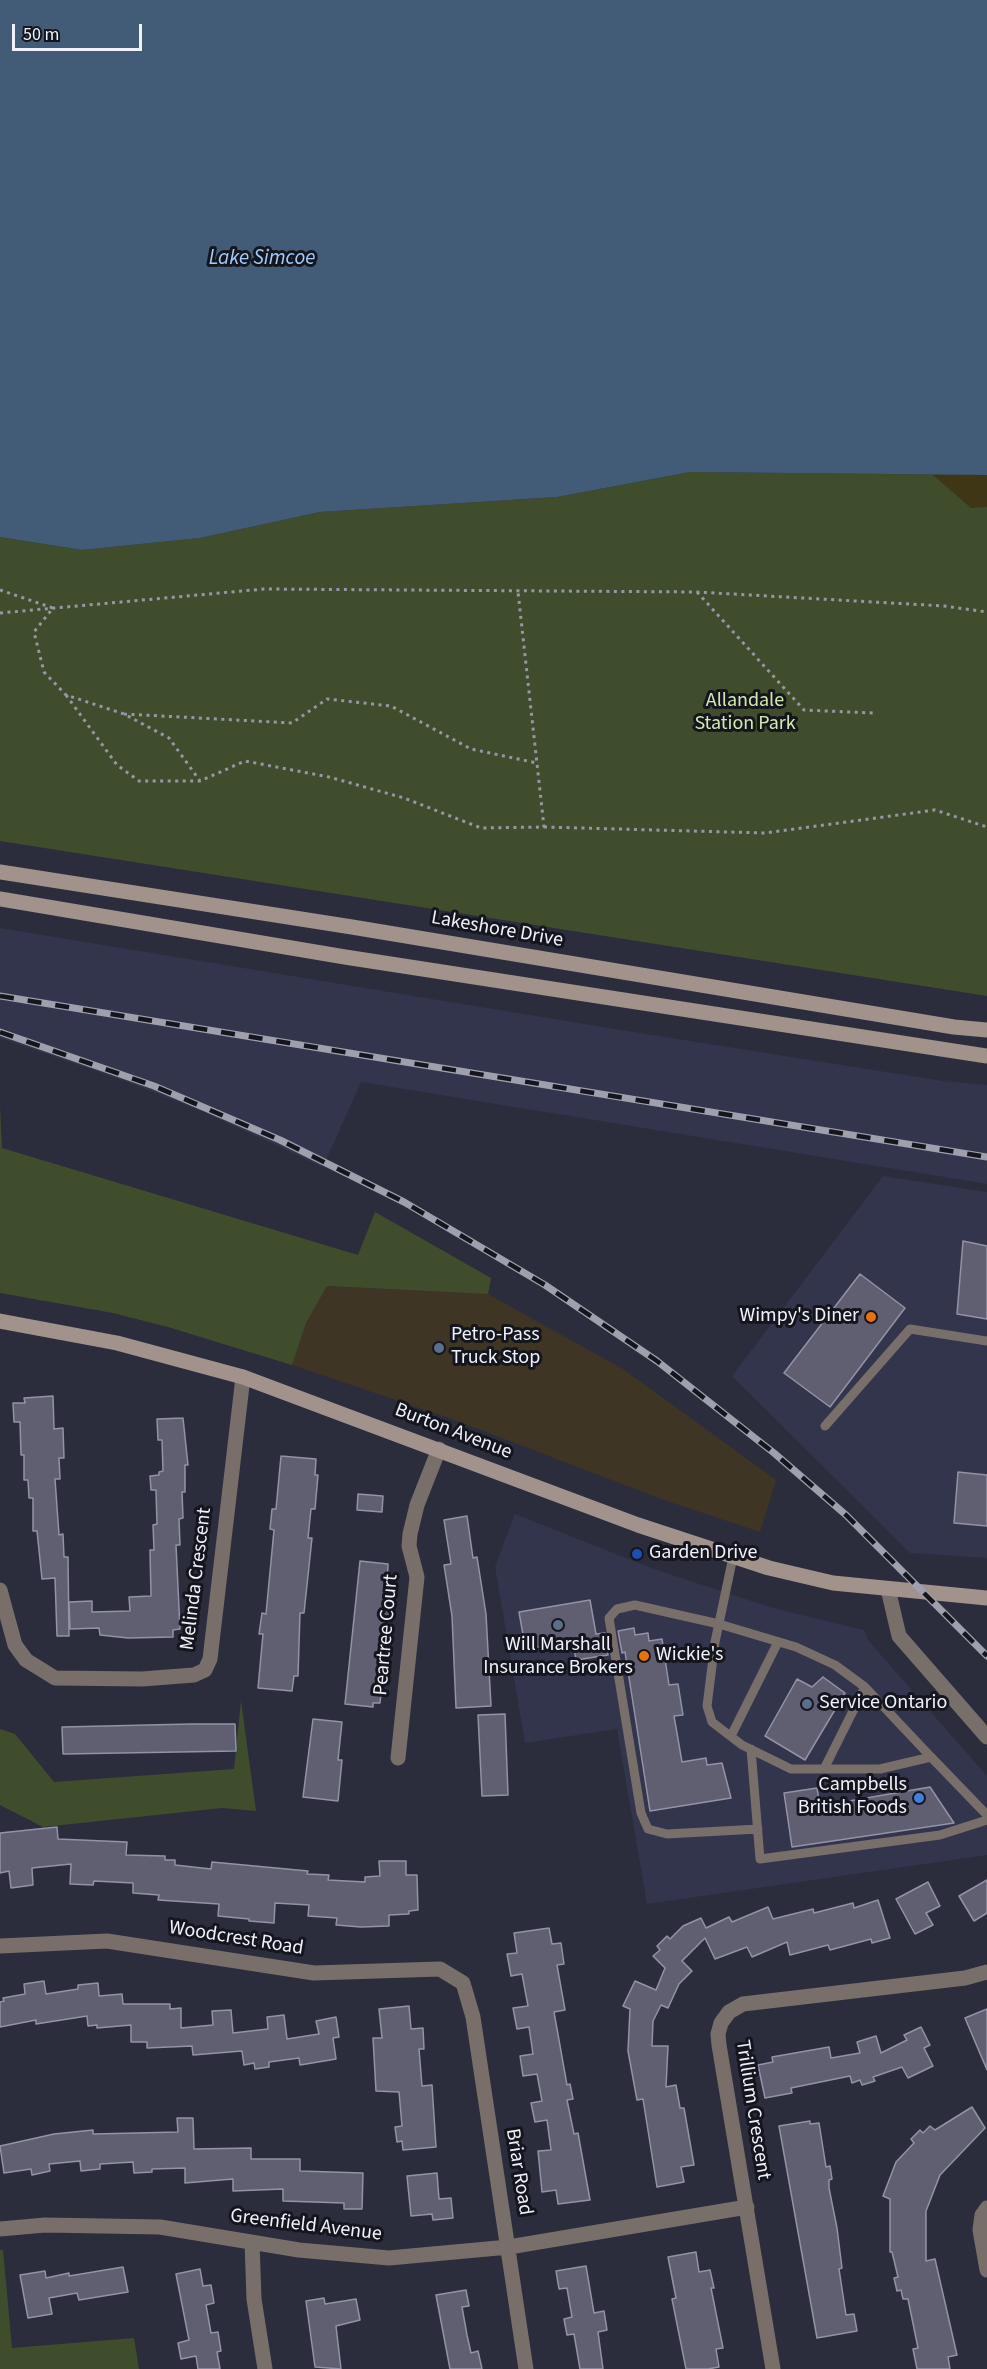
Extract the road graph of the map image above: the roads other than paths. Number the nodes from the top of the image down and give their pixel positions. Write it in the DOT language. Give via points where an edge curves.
graph roads {
  1 [pos="0,872"];
  2 [pos="0,899"];
  3 [pos="987,1030"];
  4 [pos="987,1056"];
  5 [pos="0,1321"];
  6 [pos="987,1341"];
  7 [pos="243,1377"];
  8 [pos="825,1426"];
  9 [pos="439,1449"];
  10 [pos="734,1557"];
  11 [pos="888,1589"];
  12 [pos="0,1590"];
  13 [pos="987,1598"];
  14 [pos="719,1624"];
  15 [pos="778,1642"];
  16 [pos="865,1688"];
  17 [pos="731,1736"];
  18 [pos="987,1737"];
  19 [pos="751,1749"];
  20 [pos="931,1757"];
  21 [pos="398,1758"];
  22 [pos="824,1769"];
  23 [pos="987,1817"];
  24 [pos="758,1829"];
  25 [pos="0,1946"];
  26 [pos="987,1972"];
  27 [pos="463,1983"];
  28 [pos="747,2207"];
  29 [pos="987,2208"];
  30 [pos="0,2229"];
  31 [pos="252,2242"];
  32 [pos="509,2247"];
  33 [pos="987,2270"];
  34 [pos="265,2369"];
  35 [pos="526,2369"];
  36 [pos="773,2369"];
  1 -- 3 [label="main road, Lakeshore Drive"];
  2 -- 4 [label="main road" via="357,959"];
  5 -- 7 [label="main road, Burton Avenue" via="117,1343"];
  6 -- 8 [label="lane" via="910,1329"];
  7 -- 9 [label="main road, Burton Avenue"];
  7 -- 12 [label="street, Melinda Crescent" via="210,1659 205,1670 194,1675 142,1679 55,1678 27,1660 15,1645"];
  9 -- 10 [label="main road, Burton Avenue" via="618,1518"];
  9 -- 21 [label="street, Peartree Court" via="410,1534 417,1578"];
  10 -- 11 [label="main road, Burton Avenue" via="833,1583"];
  10 -- 14 [label="lane"];
  11 -- 13 [label="main road, Burton Avenue"];
  11 -- 18 [label="street" via="899,1636"];
  14 -- 15 [label="lane"];
  14 -- 17 [label="lane" via="707,1706 712,1722"];
  14 -- 24 [label="lane" via="635,1605 617,1609 609,1618 641,1813 648,1829 667,1834"];
  15 -- 16 [label="lane" via="835,1665"];
  15 -- 17 [label="lane"];
  16 -- 20 [label="lane"];
  16 -- 22 [label="lane"];
  17 -- 19 [label="lane"];
  19 -- 22 [label="lane" via="791,1769"];
  19 -- 24 [label="lane"];
  20 -- 22 [label="lane" via="880,1769"];
  20 -- 23 [label="lane"];
  23 -- 24 [label="lane" via="940,1835 760,1859"];
  25 -- 27 [label="street, Woodcrest Road" via="107,1941 314,1973 440,1970"];
  26 -- 28 [label="street, Trillium Crescent" via="965,1978 743,2004 729,2012 718,2034"];
  27 -- 32 [label="street, Briar Road" via="473,2017"];
  28 -- 32 [label="street, Greenfield Avenue"];
  28 -- 36 [label="street, Trillium Crescent"];
  29 -- 33 [label="street" via="980,2230"];
  30 -- 31 [label="street, Greenfield Avenue" via="45,2225 160,2227"];
  31 -- 32 [label="street, Greenfield Avenue" via="389,2258"];
  31 -- 34 [label="street" via="254,2299"];
  32 -- 35 [label="street, Briar Road"];
}
